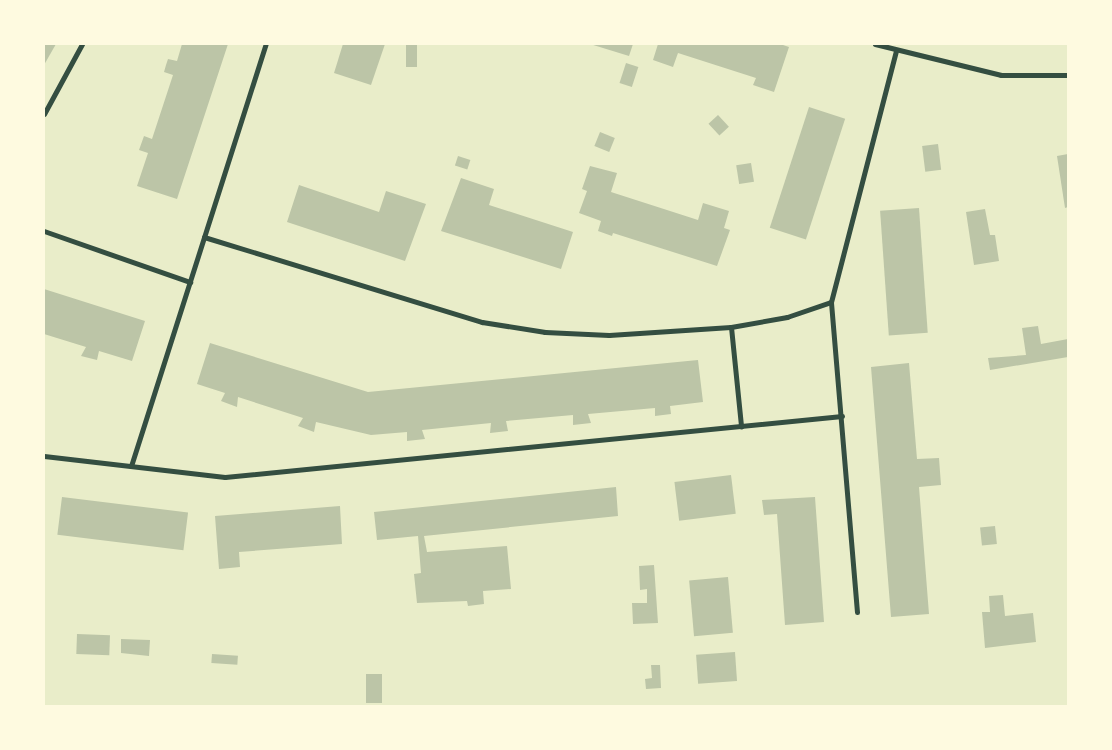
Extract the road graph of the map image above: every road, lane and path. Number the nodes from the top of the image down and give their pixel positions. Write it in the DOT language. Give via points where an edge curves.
graph roads {
  1 [pos="82,44"];
  2 [pos="266,44"];
  3 [pos="875,44"];
  4 [pos="896,51"];
  5 [pos="1068,75"];
  6 [pos="44,114"];
  7 [pos="44,231"];
  8 [pos="204,237"];
  9 [pos="190,282"];
  10 [pos="831,302"];
  11 [pos="731,327"];
  12 [pos="842,416"];
  13 [pos="741,426"];
  14 [pos="44,456"];
  15 [pos="131,466"];
  16 [pos="857,612"];
  1 -- 6 [label="street"];
  2 -- 8 [label="street"];
  3 -- 4 [label="street"];
  4 -- 5 [label="street" via="1001,75"];
  4 -- 10 [label="street"];
  7 -- 9 [label="street"];
  8 -- 9 [label="street"];
  8 -- 11 [label="street" via="482,322 545,332 609,335"];
  9 -- 15 [label="street"];
  10 -- 11 [label="street" via="787,317"];
  10 -- 12 [label="street"];
  11 -- 13 [label="street"];
  12 -- 13 [label="street"];
  12 -- 16 [label="street"];
  13 -- 15 [label="street" via="225,477"];
  14 -- 15 [label="street"];
}
